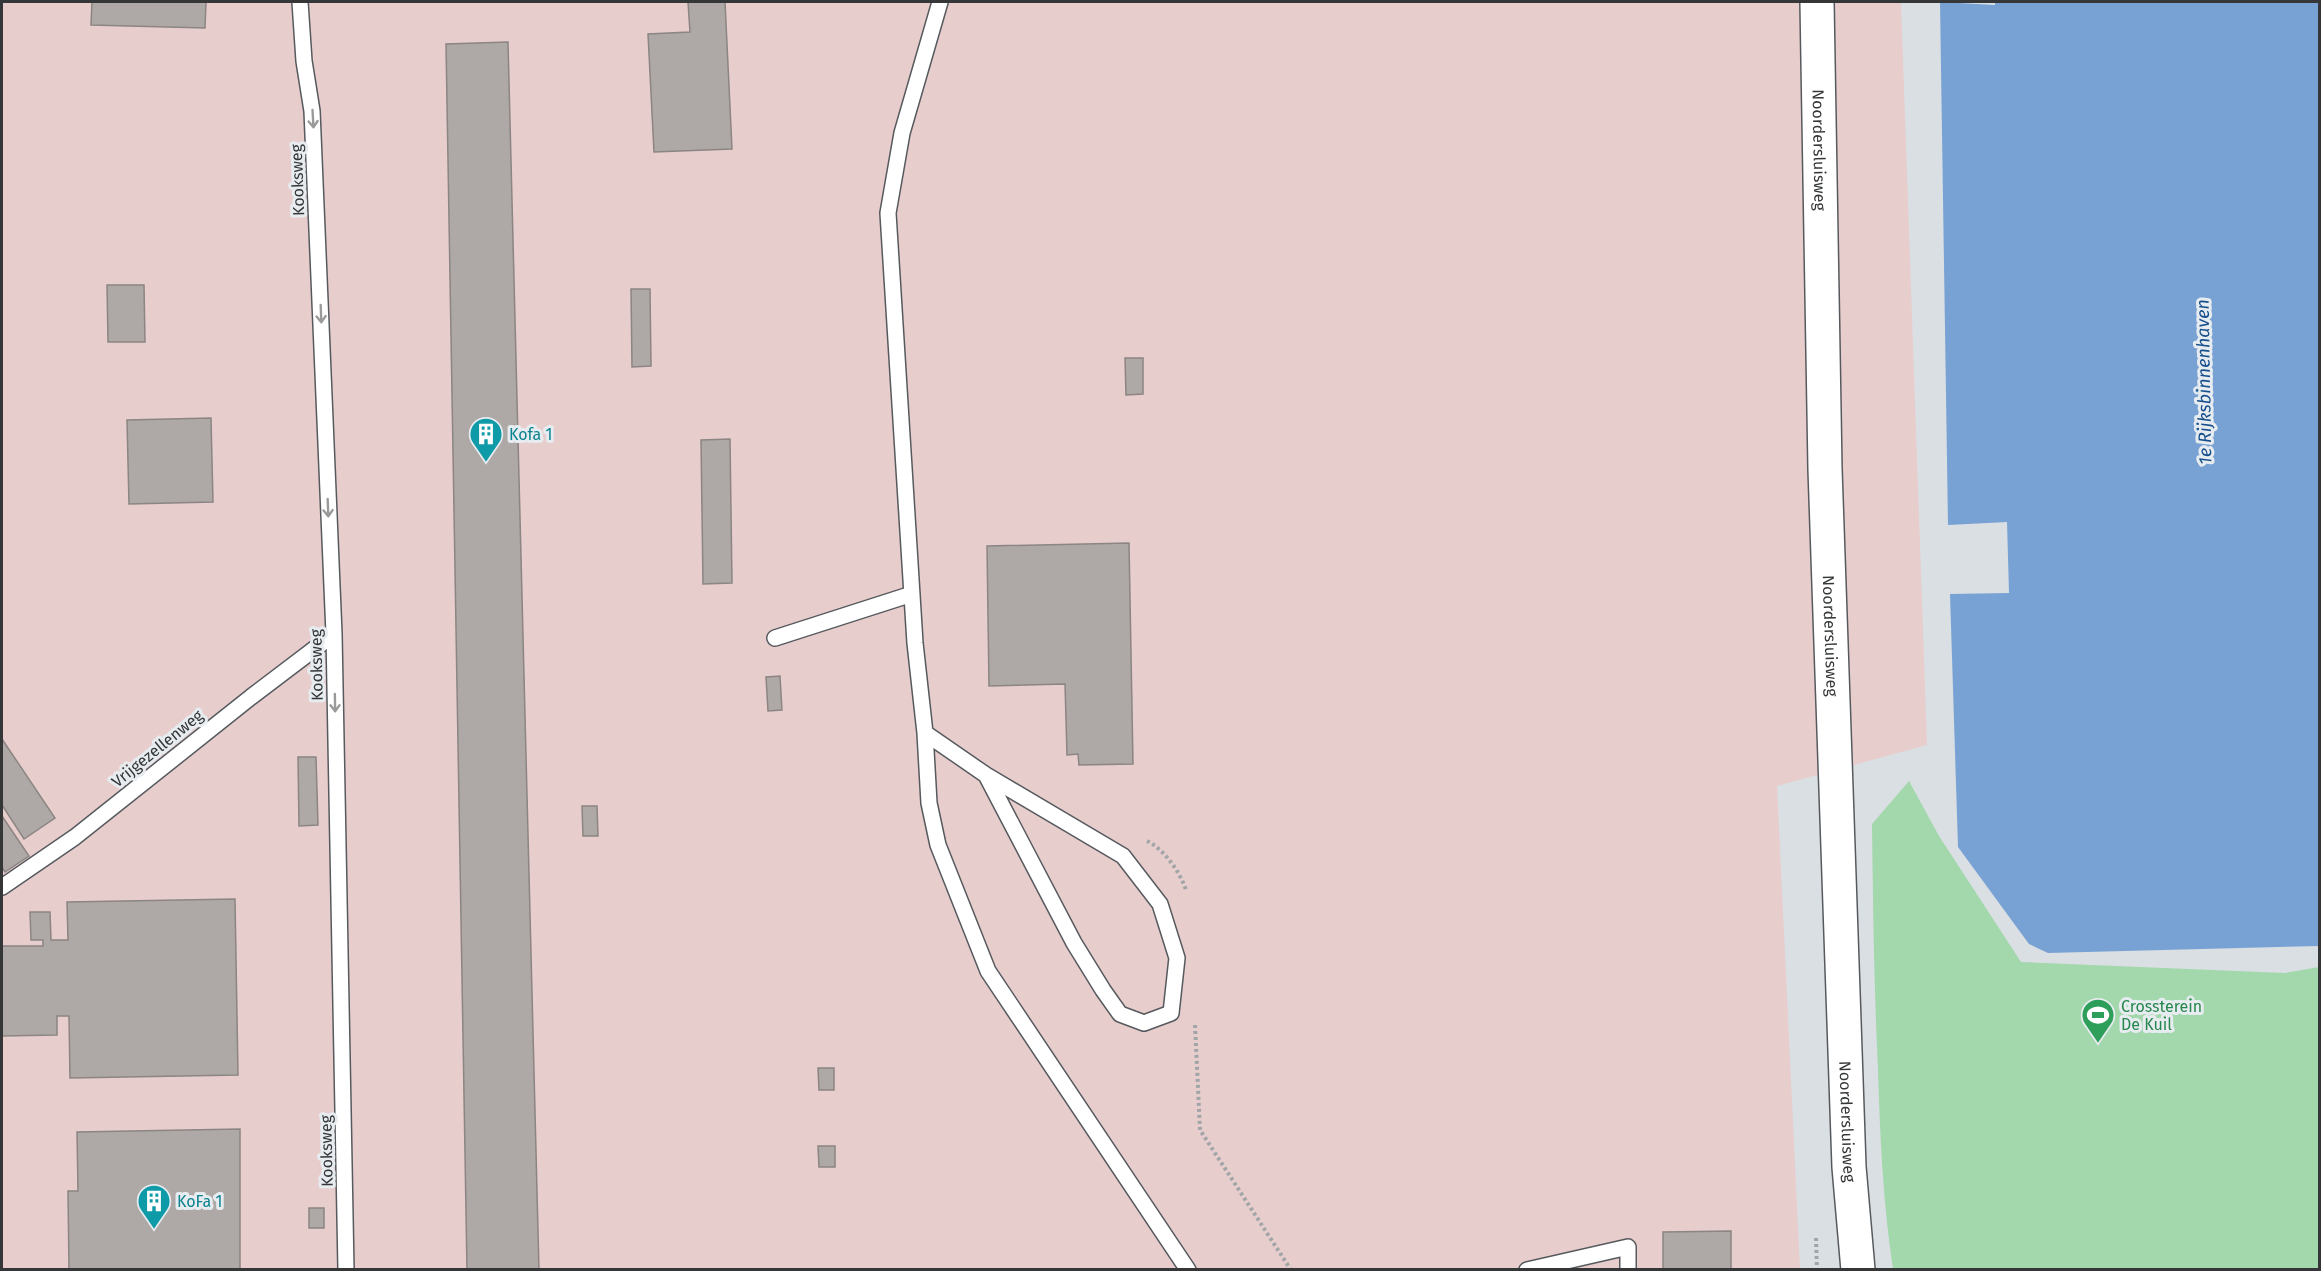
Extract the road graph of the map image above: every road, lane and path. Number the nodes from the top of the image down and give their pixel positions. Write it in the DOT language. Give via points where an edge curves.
graph roads {
  1 [pos="300,2"];
  2 [pos="940,2"];
  3 [pos="1817,2"];
  4 [pos="912,594"];
  5 [pos="334,634"];
  6 [pos="775,638"];
  7 [pos="925,733"];
  8 [pos="986,776"];
  9 [pos="2,887"];
  10 [pos="346,1269"];
  11 [pos="1188,1269"];
  12 [pos="1527,1269"];
  13 [pos="1628,1269"];
  14 [pos="1858,1269"];
  1 -- 5 [label="lane, Kooksweg, one-way" via="312,111"];
  2 -- 4 [label="lane" via="902,133 888,213"];
  3 -- 14 [label="street, Noordersluisweg" via="1825,469 1849,1167"];
  4 -- 6 [label="lane"];
  4 -- 7 [label="lane"];
  5 -- 9 [label="lane, Vrijgezellenweg" via="75,837"];
  5 -- 10 [label="lane, Kooksweg, one-way"];
  7 -- 8 [label="lane"];
  7 -- 11 [label="lane" via="929,802 938,845 988,971"];
  8 -- 8 [label="lane" via="1123,856 1160,903 1177,958 1171,1013 1144,1023 1120,1014 1074,943"];
  12 -- 13 [label="lane" via="1628,1247"];
}
